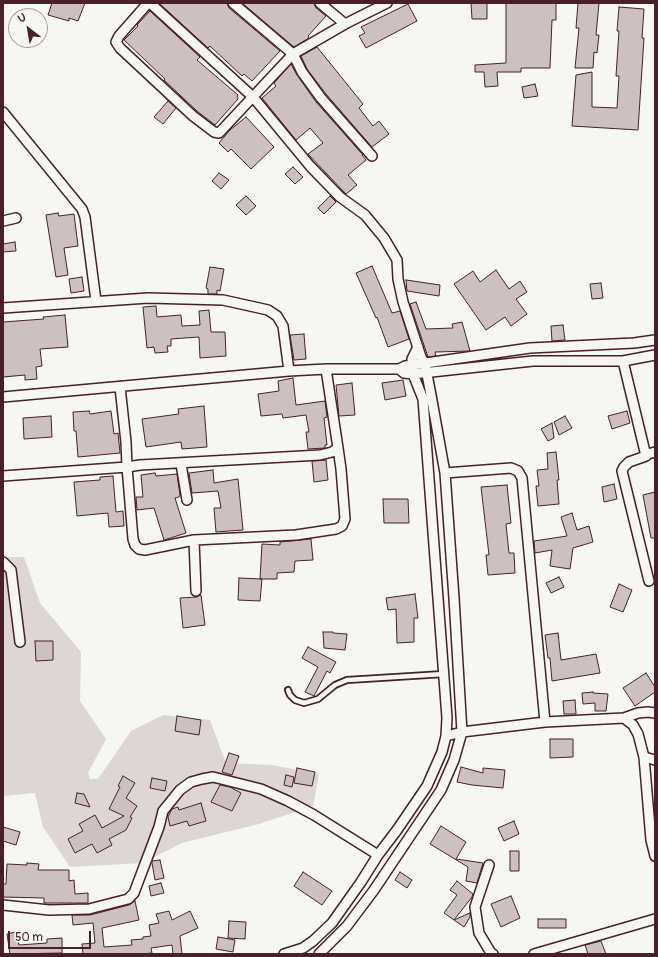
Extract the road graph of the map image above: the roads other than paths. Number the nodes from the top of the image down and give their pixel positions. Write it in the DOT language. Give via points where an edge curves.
graph roads {
  1 [pos="149,3"];
  2 [pos="233,3"];
  3 [pos="320,3"];
  4 [pos="387,3"];
  5 [pos="345,24"];
  6 [pos="293,54"];
  7 [pos="254,97"];
  8 [pos="3,112"];
  9 [pos="372,156"];
  10 [pos="16,218"];
  11 [pos="3,221"];
  12 [pos="96,301"];
  13 [pos="3,308"];
  14 [pos="655,340"];
  15 [pos="418,347"];
  16 [pos="655,355"];
  17 [pos="623,361"];
  18 [pos="426,368"];
  19 [pos="326,369"];
  20 [pos="412,370"];
  21 [pos="289,371"];
  22 [pos="120,387"];
  23 [pos="3,398"];
  24 [pos="338,448"];
  25 [pos="655,452"];
  26 [pos="646,456"];
  27 [pos="181,464"];
  28 [pos="127,467"];
  29 [pos="445,473"];
  30 [pos="3,476"];
  31 [pos="188,500"];
  32 [pos="194,540"];
  33 [pos="3,562"];
  34 [pos="649,580"];
  35 [pos="196,591"];
  36 [pos="20,642"];
  37 [pos="444,674"];
  38 [pos="288,690"];
  39 [pos="655,713"];
  40 [pos="624,718"];
  41 [pos="545,722"];
  42 [pos="462,732"];
  43 [pos="446,736"];
  44 [pos="644,757"];
  45 [pos="655,760"];
  46 [pos="378,855"];
  47 [pos="655,856"];
  48 [pos="489,865"];
  49 [pos="370,868"];
  50 [pos="384,874"];
  51 [pos="3,905"];
  52 [pos="655,919"];
  53 [pos="284,954"];
  54 [pos="319,954"];
  55 [pos="493,954"];
  56 [pos="534,954"];
  1 -- 7 [label="street"];
  1 -- 7 [label="street" via="116,42 193,116 219,133"];
  2 -- 6 [label="street"];
  3 -- 5 [label="street"];
  4 -- 5 [label="street"];
  5 -- 6 [label="street"];
  6 -- 7 [label="street"];
  6 -- 9 [label="street" via="302,72 321,98"];
  7 -- 15 [label="street" via="310,166 384,238 397,260 403,302"];
  8 -- 12 [label="street" via="82,208"];
  10 -- 11 [label="street"];
  12 -- 13 [label="street"];
  12 -- 21 [label="street" via="148,298 223,300 268,310 277,316 283,326"];
  14 -- 18 [label="street" via="530,348"];
  15 -- 18 [label="street"];
  15 -- 20 [label="street" via="412,359"];
  16 -- 17 [label="street"];
  17 -- 18 [label="street" via="533,361"];
  17 -- 26 [label="street"];
  18 -- 20 [label="street"];
  18 -- 29 [label="street"];
  19 -- 20 [label="street" via="399,369 405,366"];
  19 -- 21 [label="street"];
  19 -- 24 [label="street"];
  20 -- 37 [label="street" via="423,399"];
  21 -- 22 [label="street"];
  22 -- 23 [label="street"];
  22 -- 28 [label="street"];
  24 -- 27 [label="street" via="320,455"];
  24 -- 32 [label="street" via="345,520 342,526 296,535"];
  25 -- 26 [label="street"];
  26 -- 34 [label="street" via="629,462 622,472"];
  27 -- 28 [label="street"];
  27 -- 31 [label="street"];
  28 -- 30 [label="street"];
  28 -- 32 [label="street" via="135,545 145,550"];
  29 -- 41 [label="street" via="511,468 518,471 522,478"];
  29 -- 42 [label="street"];
  32 -- 35 [label="street"];
  33 -- 36 [label="street" via="11,570"];
  37 -- 38 [label="lane" via="347,680 335,685 318,699 304,703 295,700"];
  37 -- 43 [label="street"];
  39 -- 40 [label="street" via="638,713"];
  40 -- 41 [label="street"];
  40 -- 44 [label="street" via="638,734"];
  41 -- 42 [label="street"];
  42 -- 43 [label="street"];
  42 -- 50 [label="street" via="454,760 441,790"];
  43 -- 46 [label="street" via="427,786"];
  44 -- 45 [label="street"];
  44 -- 47 [label="street" via="651,840"];
  46 -- 49 [label="street"];
  46 -- 51 [label="street" via="314,814 261,789 213,778 202,779 190,782 180,790 163,811 134,893 128,899 89,909 49,910"];
  48 -- 55 [label="street" via="475,907 479,933"];
  49 -- 50 [label="street"];
  49 -- 53 [label="street" via="332,923 313,942"];
  50 -- 54 [label="street" via="347,926"];
  52 -- 56 [label="street"];
}
